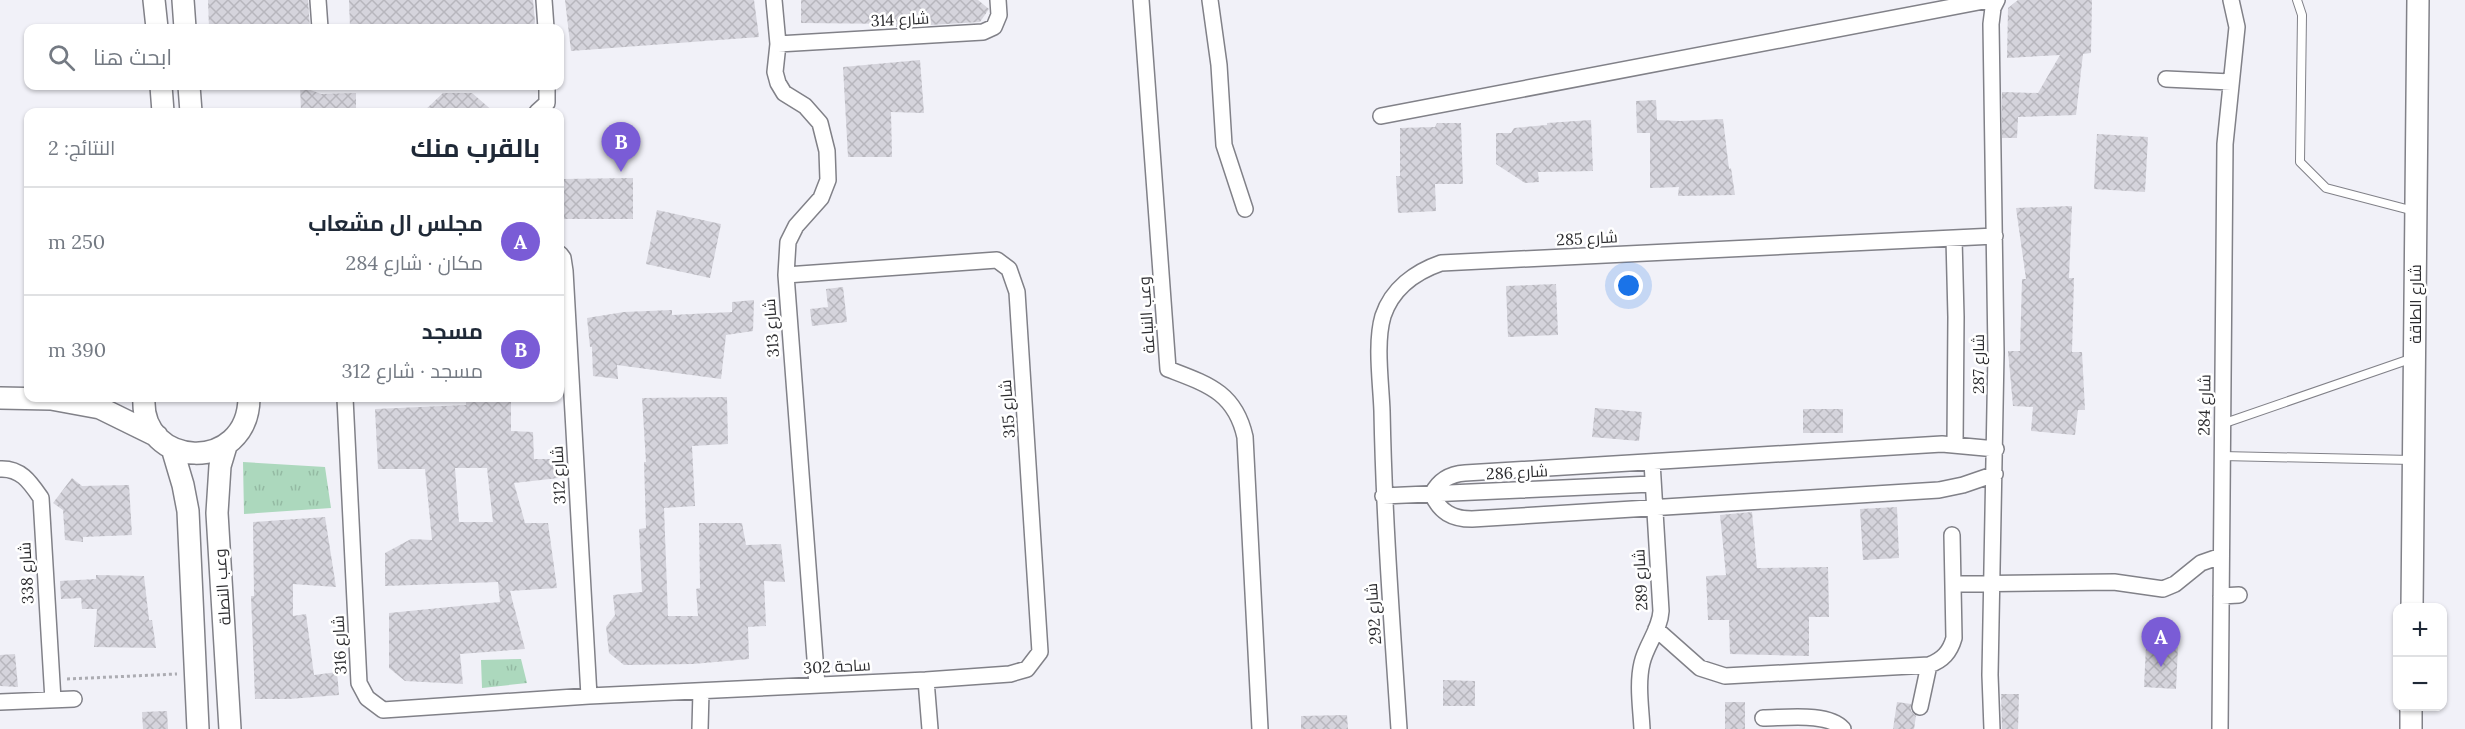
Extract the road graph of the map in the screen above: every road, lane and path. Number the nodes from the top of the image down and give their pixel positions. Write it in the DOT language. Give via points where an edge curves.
graph roads {
  1 [pos="154,0"];
  2 [pos="183,0"];
  3 [pos="318,0"];
  4 [pos="544,0"];
  5 [pos="774,0"];
  6 [pos="998,0"];
  7 [pos="1141,0"];
  8 [pos="1210,0"];
  9 [pos="1989,0"];
  10 [pos="1996,0"];
  11 [pos="2231,0"];
  12 [pos="2297,0"];
  13 [pos="2418,0"];
  14 [pos="1958,4"];
  15 [pos="157,24"];
  16 [pos="185,24"];
  17 [pos="320,24"];
  18 [pos="546,24"];
  19 [pos="778,44"];
  20 [pos="2166,79"];
  21 [pos="2231,82"];
  22 [pos="161,90"];
  23 [pos="189,90"];
  24 [pos="547,90"];
  25 [pos="163,108"];
  26 [pos="191,108"];
  27 [pos="542,108"];
  28 [pos="1381,116"];
  29 [pos="1245,209"];
  30 [pos="2416,212"];
  31 [pos="1995,236"];
  32 [pos="1954,238"];
  33 [pos="786,276"];
  34 [pos="564,320"];
  35 [pos="2415,357"];
  36 [pos="67,402"];
  37 [pos="144,402"];
  38 [pos="249,402"];
  39 [pos="345,402"];
  40 [pos="2222,424"];
  41 [pos="165,443"];
  42 [pos="1955,444"];
  43 [pos="226,446"];
  44 [pos="1996,449"];
  45 [pos="2222,456"];
  46 [pos="2414,460"];
  47 [pos="1652,462"];
  48 [pos="0,469"];
  49 [pos="1995,474"];
  50 [pos="1653,484"];
  51 [pos="1432,494"];
  52 [pos="1383,496"];
  53 [pos="1654,506"];
  54 [pos="1952,535"];
  55 [pos="2221,556"];
  56 [pos="1953,584"];
  57 [pos="1992,584"];
  58 [pos="2239,595"];
  59 [pos="2221,596"];
  60 [pos="2412,603"];
  61 [pos="1656,629"];
  62 [pos="1929,665"];
  63 [pos="196,673"];
  64 [pos="50,680"];
  65 [pos="926,680"];
  66 [pos="817,685"];
  67 [pos="701,691"];
  68 [pos="589,696"];
  69 [pos="74,699"];
  70 [pos="52,700"];
  71 [pos="0,702"];
  72 [pos="1920,707"];
  73 [pos="2411,711"];
  74 [pos="1763,718"];
  75 [pos="198,729"];
  76 [pos="230,729"];
  77 [pos="700,729"];
  78 [pos="930,729"];
  79 [pos="1260,729"];
  80 [pos="1399,729"];
  81 [pos="1642,729"];
  82 [pos="1843,729"];
  83 [pos="1992,729"];
  84 [pos="2220,729"];
  85 [pos="2411,729"];
  1 -- 15 [label="street"];
  2 -- 16 [label="street"];
  3 -- 17 [label="street"];
  4 -- 18 [label="street"];
  5 -- 19 [label="street, شارع 313"];
  6 -- 19 [label="street, شارع 314" via="999,15 994,27 983,32"];
  7 -- 79 [label="street, وعب النباعة" via="1168,369 1213,388 1225,397 1242,423"];
  8 -- 29 [label="street" via="1224,145"];
  9 -- 14 [label="street"];
  10 -- 31 [label="street, شارع 287" via="1991,24"];
  11 -- 21 [label="street, شارع 284" via="2237,27"];
  12 -- 30 [label="lane" via="2302,15 2300,162 2326,188"];
  13 -- 30 [label="street, شارع الطاقة"];
  14 -- 28 [label="street"];
  19 -- 33 [label="street, شارع 313" via="778,83 784,93 805,106 820,123 827,151 828,180 821,198 796,226 788,242"];
  20 -- 21 [label="street"];
  21 -- 40 [label="street, شارع 284" via="2225,144"];
  22 -- 25 [label="street"];
  23 -- 26 [label="street"];
  24 -- 27 [label="street" via="547,104"];
  30 -- 35 [label="street, شارع الطاقة"];
  31 -- 32 [label="street, شارع 285"];
  31 -- 44 [label="street, شارع 287"];
  32 -- 42 [label="street"];
  32 -- 52 [label="street, شارع 285" via="1441,263 1431,267 1409,279 1383,315"];
  33 -- 65 [label="street, شارع 315" via="997,260 1009,269 1017,292 1040,652 1027,669 1010,674"];
  33 -- 66 [label="street, شارع 313"];
  34 -- 68 [label="street, شارع 312"];
  35 -- 40 [label="lane"];
  35 -- 46 [label="street, شارع الطاقة"];
  36 -- 41 [label="street" via="100,408"];
  37 -- 41 [label="street, وعب النصلة" via="148,423"];
  38 -- 43 [label="street" via="239,433"];
  39 -- 68 [label="street, شارع 316" via="360,683 367,698 383,710"];
  40 -- 45 [label="street, شارع 284"];
  41 -- 43 [label="street" via="190,454 209,453"];
  41 -- 63 [label="street, وعب النصلة" via="183,485 188,511"];
  42 -- 44 [label="street"];
  42 -- 47 [label="street"];
  43 -- 76 [label="street, وعب النصلة" via="220,466 217,513"];
  44 -- 49 [label="street, شارع 287"];
  45 -- 46 [label="lane"];
  45 -- 55 [label="street, شارع 284"];
  46 -- 60 [label="street, شارع الطاقة"];
  47 -- 50 [label="street, شارع 289"];
  47 -- 51 [label="street" via="1456,474 1442,481"];
  48 -- 64 [label="street, شارع 338" via="9,468 28,478 40,498"];
  49 -- 53 [label="street" via="1939,490"];
  49 -- 57 [label="street, شارع 287"];
  50 -- 51 [label="street, شارع 286"];
  50 -- 53 [label="street, شارع 289"];
  51 -- 52 [label="street, شارع 286"];
  51 -- 53 [label="street" via="1443,511 1461,519"];
  52 -- 80 [label="street, شارع 292"];
  53 -- 61 [label="street, شارع 289" via="1661,611"];
  54 -- 56 [label="street"];
  55 -- 57 [label="street" via="2201,563 2163,589 2114,582"];
  55 -- 59 [label="street, شارع 284"];
  56 -- 57 [label="street"];
  56 -- 62 [label="street" via="1952,645 1943,658"];
  57 -- 83 [label="street, شارع 287"];
  58 -- 59 [label="street"];
  59 -- 84 [label="street, شارع 284"];
  61 -- 62 [label="street" via="1700,668 1725,676"];
  61 -- 81 [label="street, شارع 289" via="1641,670"];
  62 -- 72 [label="street"];
  63 -- 64 [label="path"];
  63 -- 75 [label="street, وعب النصلة"];
  64 -- 70 [label="street, شارع 338"];
  65 -- 66 [label="street, ساحة 302"];
  65 -- 78 [label="street"];
  66 -- 67 [label="street, ساحة 302"];
  67 -- 68 [label="street, ساحة 302"];
  67 -- 77 [label="street"];
  69 -- 70 [label="street"];
  70 -- 71 [label="street"];
  73 -- 85 [label="street"];
  74 -- 82 [label="street" via="1827,719"];
}
